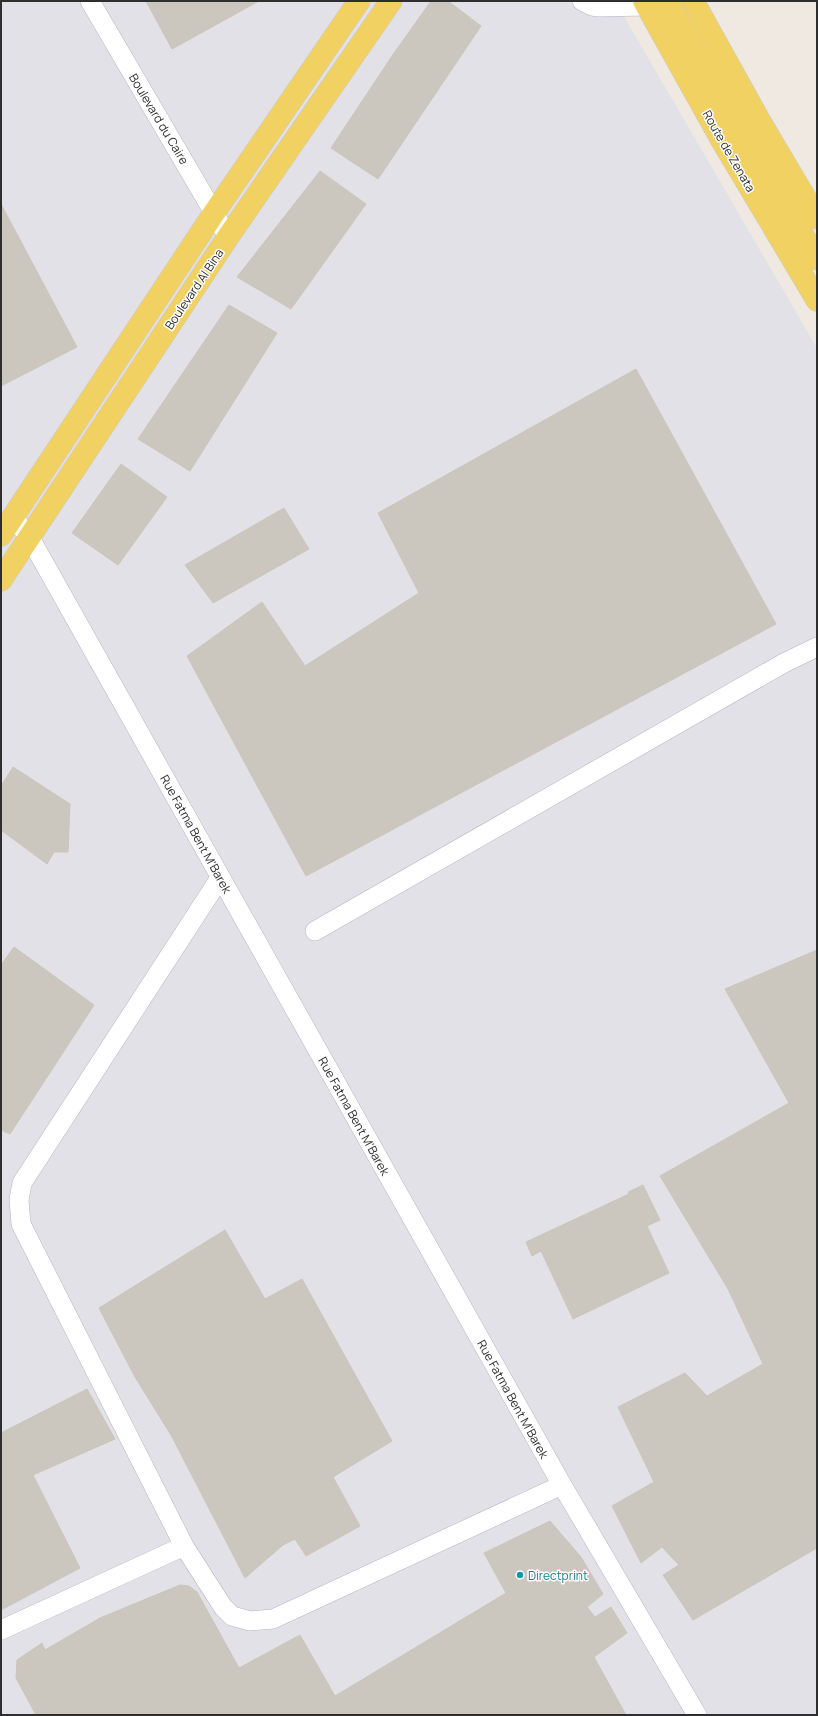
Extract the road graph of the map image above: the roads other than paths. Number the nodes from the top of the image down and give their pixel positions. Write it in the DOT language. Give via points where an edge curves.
graph roads {
  1 [pos="90,1"];
  2 [pos="359,1"];
  3 [pos="392,1"];
  4 [pos="582,1"];
  5 [pos="693,1"];
  6 [pos="652,2"];
  7 [pos="214,213"];
  8 [pos="817,218"];
  9 [pos="228,237"];
  10 [pos="817,259"];
  11 [pos="817,285"];
  12 [pos="817,300"];
  13 [pos="14,517"];
  14 [pos="1,535"];
  15 [pos="30,538"];
  16 [pos="1,580"];
  17 [pos="817,647"];
  18 [pos="220,878"];
  19 [pos="315,931"];
  20 [pos="562,1485"];
  21 [pos="184,1546"];
  22 [pos="1,1630"];
  23 [pos="697,1715"];
  1 -- 7 [label="lane, Boulevard du Caire"];
  2 -- 7 [label="main road, Boulevard Al Bina"];
  3 -- 9 [label="main road, Boulevard Al Bina"];
  4 -- 6 [label="lane" via="598,7"];
  5 -- 8 [label="main road"];
  6 -- 10 [label="main road, Route de Zenata"];
  6 -- 11 [label="main road, Route de Zenata"];
  6 -- 12 [label="main road, Route de Zenata" via="721,139"];
  7 -- 9 [label="lane, Boulevard du Caire"];
  7 -- 13 [label="main road, Boulevard Al Bina"];
  9 -- 15 [label="main road, Boulevard Al Bina"];
  13 -- 14 [label="main road, Boulevard Al Bina"];
  13 -- 15 [label="lane, Rue Fatma Bent M'Barek"];
  15 -- 16 [label="main road, Boulevard Al Bina"];
  15 -- 18 [label="lane, Rue Fatma Bent M'Barek"];
  17 -- 19 [label="lane"];
  18 -- 20 [label="lane, Rue Fatma Bent M'Barek"];
  18 -- 21 [label="lane" via="22,1183 19,1200 21,1224"];
  20 -- 21 [label="lane" via="273,1619 250,1621 232,1616 222,1607"];
  20 -- 23 [label="lane, Rue Fatma Bent M'Barek"];
  21 -- 22 [label="lane"];
}
